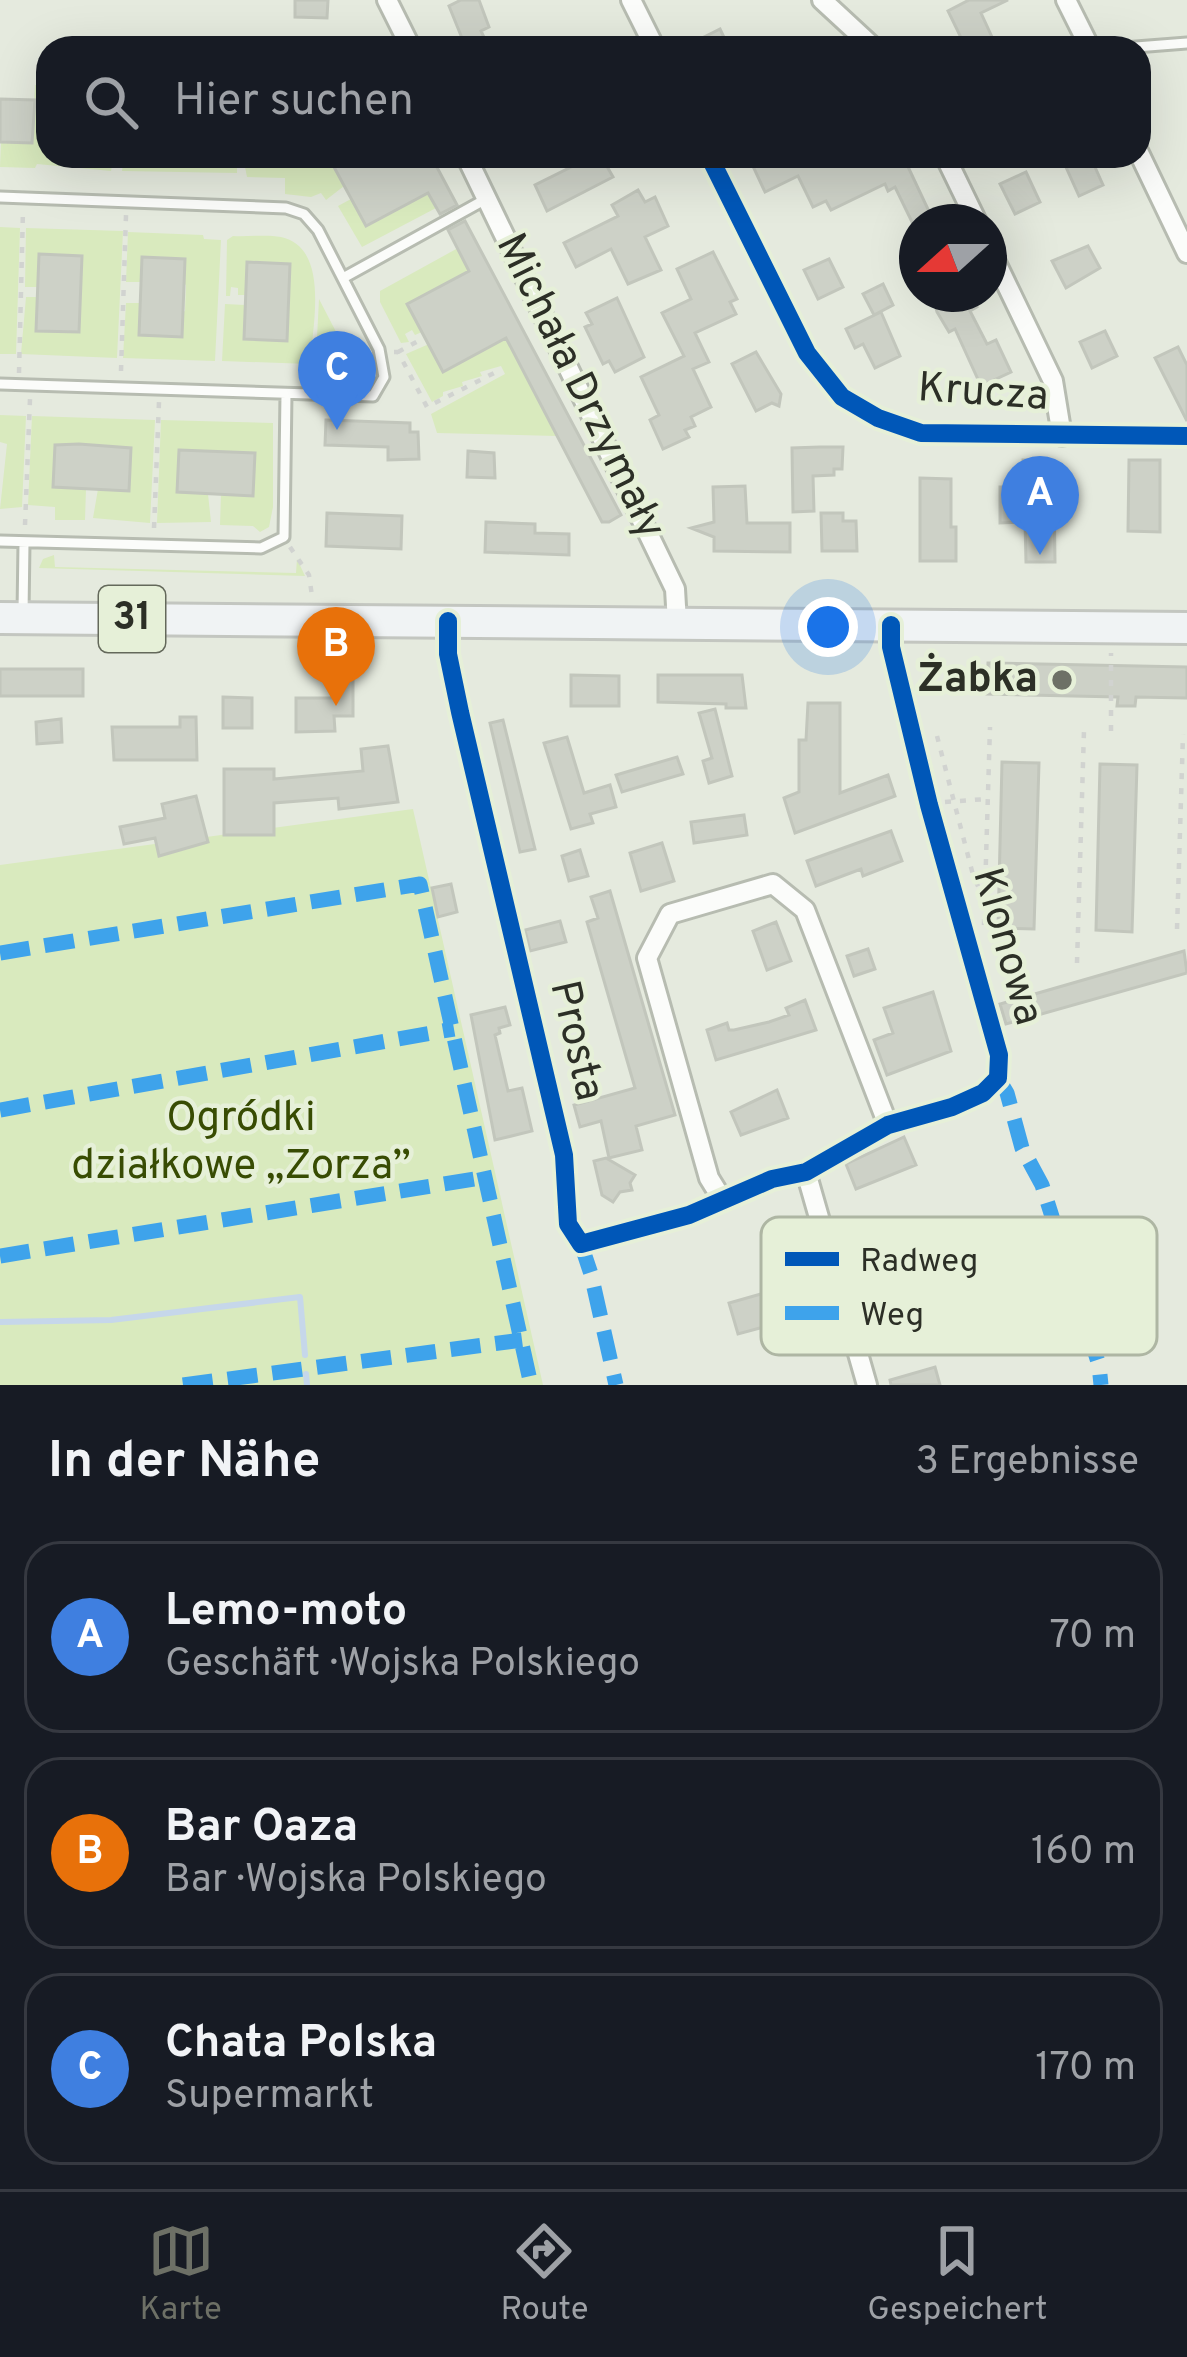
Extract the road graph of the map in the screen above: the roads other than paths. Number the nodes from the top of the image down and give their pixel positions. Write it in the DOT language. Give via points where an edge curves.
graph roads {
  1 [pos="387,0"];
  2 [pos="631,0"];
  3 [pos="822,0"];
  4 [pos="1066,0"];
  5 [pos="405,36"];
  6 [pos="649,36"];
  7 [pos="861,36"];
  8 [pos="1084,36"];
  9 [pos="1187,43"];
  10 [pos="1151,46"];
  11 [pos="472,168"];
  12 [pos="715,168"];
  13 [pos="951,168"];
  14 [pos="1146,168"];
  15 [pos="0,196"];
  16 [pos="487,198"];
  17 [pos="968,204"];
  18 [pos="1187,253"];
  19 [pos="343,278"];
  20 [pos="1007,285"];
  21 [pos="0,384"];
  22 [pos="286,394"];
  23 [pos="1062,436"];
  24 [pos="1187,436"];
  25 [pos="0,541"];
  26 [pos="24,543"];
  27 [pos="11,618"];
  28 [pos="448,621"];
  29 [pos="677,623"];
  30 [pos="891,625"];
  31 [pos="1187,628"];
  32 [pos="888,1125"];
  33 [pos="806,1172"];
  34 [pos="722,1199"];
  35 [pos="819,1217"];
  36 [pos="858,1355"];
  37 [pos="867,1385"];
  1 -- 5 [label="street"];
  2 -- 6 [label="street"];
  3 -- 7 [label="street"];
  4 -- 8 [label="street"];
  9 -- 10 [label="lane"];
  11 -- 16 [label="street, Michała Drzymały"];
  12 -- 23 [label="street, Krucza" via="807,353 842,397 921,434"];
  13 -- 17 [label="street"];
  14 -- 18 [label="street"];
  15 -- 19 [label="lane" via="286,208 318,230"];
  16 -- 19 [label="lane"];
  16 -- 29 [label="street, Michała Drzymały" via="661,556"];
  19 -- 22 [label="lane" via="384,377 373,396"];
  20 -- 23 [label="street" via="1053,381"];
  21 -- 22 [label="lane"];
  22 -- 26 [label="lane" via="284,537 261,548"];
  23 -- 24 [label="street, Krucza"];
  25 -- 26 [label="lane"];
  26 -- 27 [label="lane"];
  27 -- 28 [label="main road, 31"];
  28 -- 29 [label="main road, 31"];
  28 -- 34 [label="street, Prosta" via="460,712 564,1155 568,1224 580,1244"];
  29 -- 30 [label="main road, 31"];
  30 -- 31 [label="main road, 31"];
  30 -- 32 [label="street, Klonowa" via="929,805 999,1055 998,1078 983,1093"];
  32 -- 33 [label="street, Klonowa"];
  32 -- 34 [label="street" via="805,910 773,884 670,914 647,958"];
  33 -- 34 [label="street, Prosta"];
  33 -- 35 [label="street"];
  36 -- 37 [label="street"];
}
